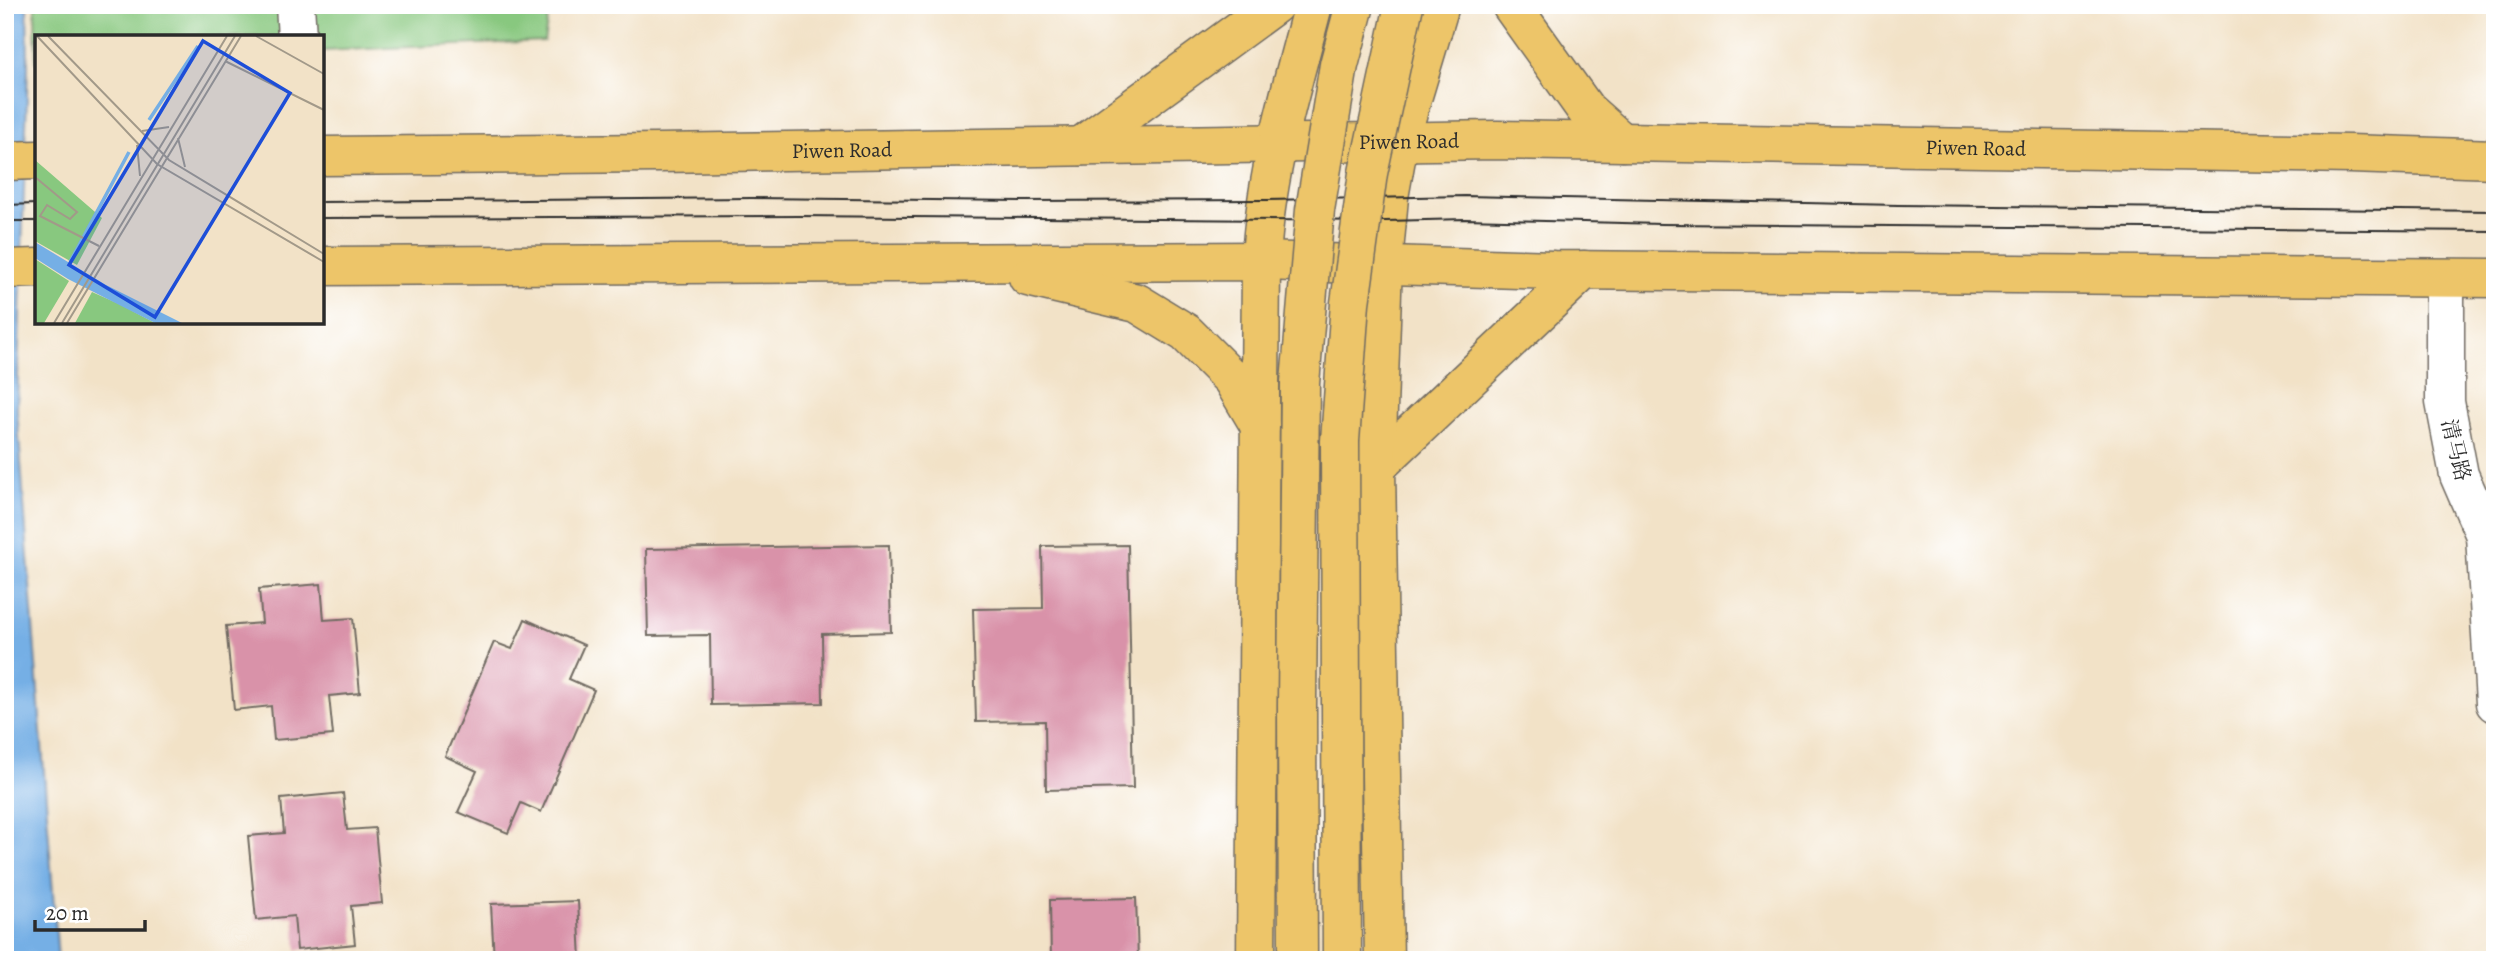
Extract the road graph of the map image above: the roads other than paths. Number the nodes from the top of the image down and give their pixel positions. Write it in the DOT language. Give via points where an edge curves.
graph roads {
  1 [pos="295,5"];
  2 [pos="1273,5"];
  3 [pos="1313,5"];
  4 [pos="1355,5"];
  5 [pos="1404,5"];
  6 [pos="1440,5"];
  7 [pos="1511,5"];
  8 [pos="298,35"];
  9 [pos="1399,142"];
  10 [pos="1622,142"];
  11 [pos="1277,144"];
  12 [pos="1081,146"];
  13 [pos="324,156"];
  14 [pos="2495,159"];
  15 [pos="35,160"];
  16 [pos="5,161"];
  17 [pos="1261,261"];
  18 [pos="968,262"];
  19 [pos="1383,263"];
  20 [pos="324,266"];
  21 [pos="35,268"];
  22 [pos="5,269"];
  23 [pos="1584,270"];
  24 [pos="2445,278"];
  25 [pos="2495,278"];
  26 [pos="1260,426"];
  27 [pos="1376,467"];
  28 [pos="2495,703"];
  29 [pos="1256,960"];
  30 [pos="1298,960"];
  31 [pos="1342,960"];
  32 [pos="1384,960"];
  1 -- 8 [label="street"];
  2 -- 12 [label="main road"];
  3 -- 11 [label="main road"];
  4 -- 30 [label="main road, bridge" via="1339,65 1315,210 1300,383"];
  5 -- 31 [label="main road, bridge" via="1368,173 1350,303 1342,413"];
  6 -- 9 [label="main road"];
  7 -- 10 [label="main road" via="1586,110"];
  9 -- 10 [label="main road, Piwen Road"];
  9 -- 11 [label="main road, Piwen Road"];
  9 -- 19 [label="main road"];
  10 -- 14 [label="main road, Piwen Road"];
  11 -- 12 [label="main road, Piwen Road"];
  11 -- 17 [label="main road"];
  12 -- 13 [label="main road, Piwen Road"];
  15 -- 16 [label="main road"];
  17 -- 18 [label="main road"];
  17 -- 19 [label="main road"];
  17 -- 26 [label="main road"];
  18 -- 20 [label="main road"];
  18 -- 26 [label="main road" via="1138,303 1186,333 1232,379"];
  19 -- 23 [label="main road"];
  19 -- 27 [label="main road"];
  21 -- 22 [label="main road"];
  23 -- 24 [label="main road"];
  23 -- 27 [label="main road"];
  24 -- 25 [label="main road"];
  24 -- 28 [label="street, 清马路" via="2445,402 2459,475 2485,535"];
  26 -- 29 [label="main road"];
  27 -- 32 [label="main road"];
}
